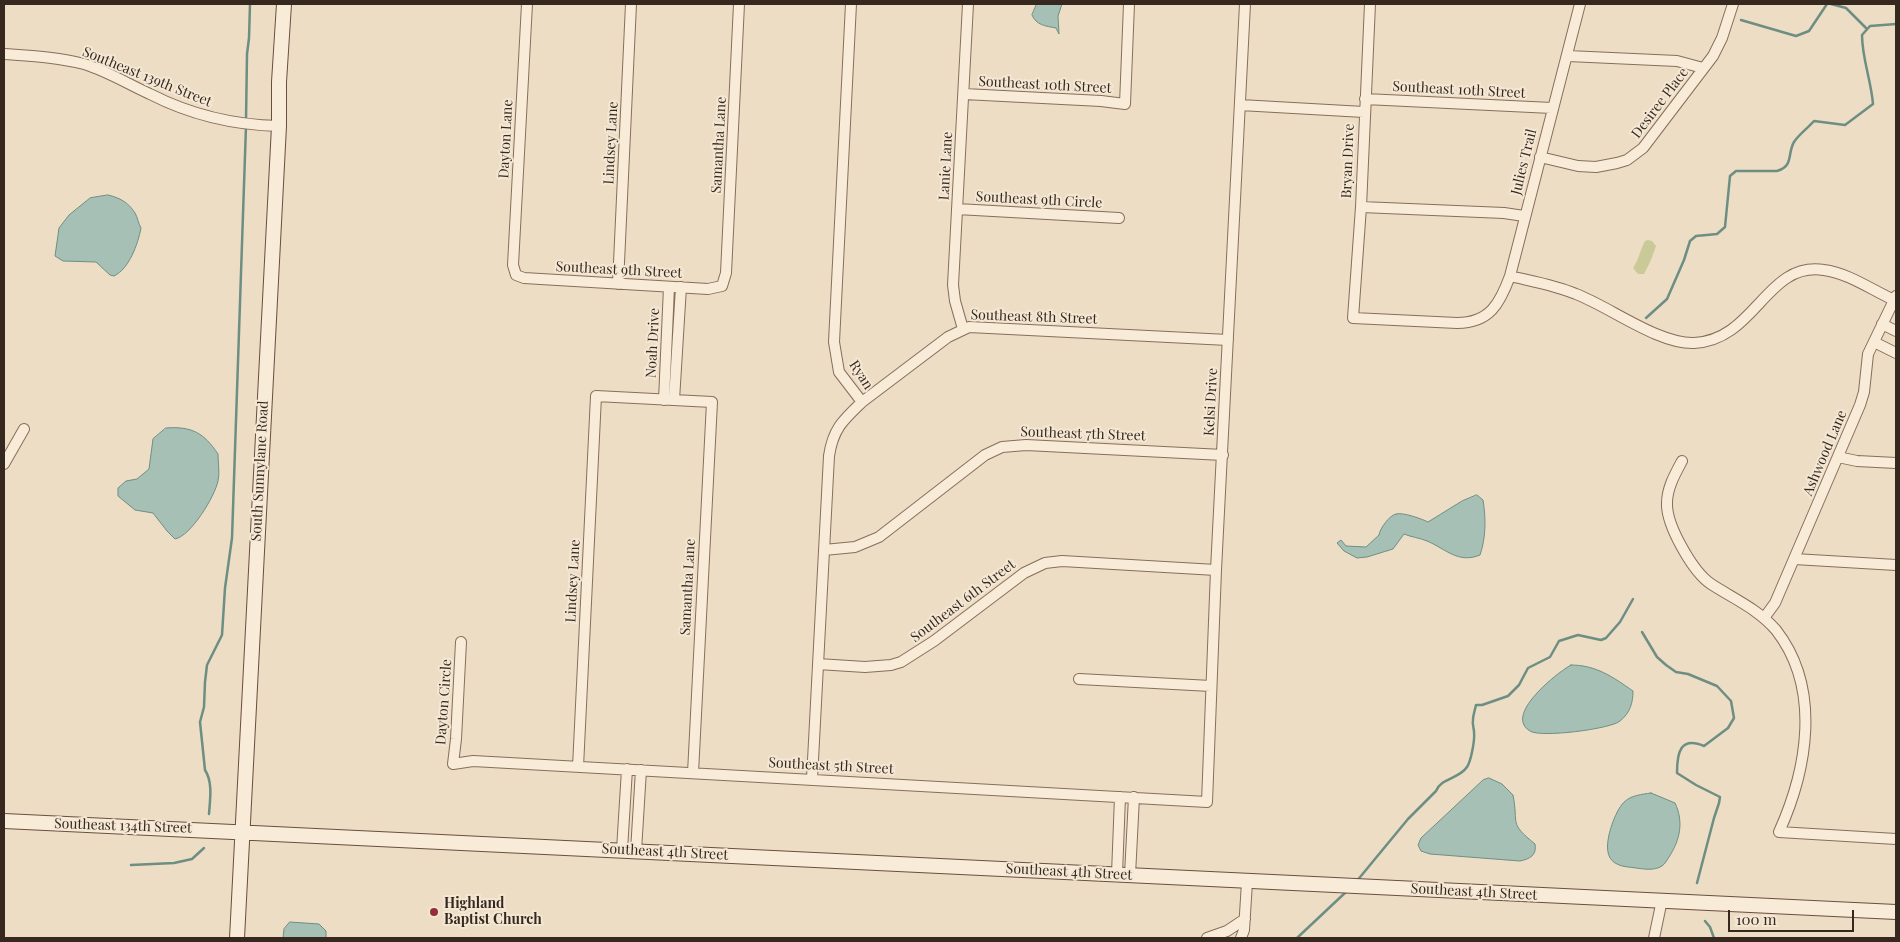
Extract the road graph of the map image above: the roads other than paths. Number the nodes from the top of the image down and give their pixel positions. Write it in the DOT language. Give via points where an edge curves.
graph roads {
  1 [pos="284,4"];
  2 [pos="527,4"];
  3 [pos="631,4"];
  4 [pos="739,4"];
  5 [pos="851,4"];
  6 [pos="968,4"];
  7 [pos="1129,4"];
  8 [pos="1245,4"];
  9 [pos="1370,4"];
  10 [pos="1580,4"];
  11 [pos="1733,4"];
  12 [pos="4,54"];
  13 [pos="1568,56"];
  14 [pos="1703,68"];
  15 [pos="964,94"];
  16 [pos="1365,99"];
  17 [pos="1240,105"];
  18 [pos="1552,108"];
  19 [pos="1364,112"];
  20 [pos="279,126"];
  21 [pos="1540,157"];
  22 [pos="1361,207"];
  23 [pos="957,209"];
  24 [pos="1524,216"];
  25 [pos="1119,218"];
  26 [pos="516,275"];
  27 [pos="1510,276"];
  28 [pos="618,284"];
  29 [pos="722,286"];
  30 [pos="669,287"];
  31 [pos="681,287"];
  32 [pos="1895,297"];
  33 [pos="1481,318"];
  34 [pos="1882,324"];
  35 [pos="963,329"];
  36 [pos="1896,331"];
  37 [pos="1228,340"];
  38 [pos="1874,342"];
  39 [pos="1896,353"];
  40 [pos="669,400"];
  41 [pos="862,402"];
  42 [pos="24,429"];
  43 [pos="1223,455"];
  44 [pos="1838,457"];
  45 [pos="1682,461"];
  46 [pos="1896,463"];
  47 [pos="4,464"];
  48 [pos="824,550"];
  49 [pos="1794,559"];
  50 [pos="1896,565"];
  51 [pos="1216,570"];
  52 [pos="1764,618"];
  53 [pos="461,642"];
  54 [pos="818,664"];
  55 [pos="1079,679"];
  56 [pos="1211,686"];
  57 [pos="453,764"];
  58 [pos="578,767"];
  59 [pos="627,770"];
  60 [pos="641,770"];
  61 [pos="694,773"];
  62 [pos="812,779"];
  63 [pos="1120,797"];
  64 [pos="1134,797"];
  65 [pos="1207,802"];
  66 [pos="4,821"];
  67 [pos="243,831"];
  68 [pos="1896,838"];
  69 [pos="629,851"];
  70 [pos="1123,875"];
  71 [pos="1247,882"];
  72 [pos="1662,900"];
  73 [pos="1896,912"];
  74 [pos="1245,919"];
  75 [pos="237,938"];
  76 [pos="1207,938"];
  77 [pos="1241,938"];
  78 [pos="1654,938"];
  1 -- 20 [label="main road, South Sunnylane Road"];
  2 -- 26 [label="street, Dayton Lane" via="513,265"];
  3 -- 28 [label="street, Lindsey Lane"];
  4 -- 29 [label="street, Samantha Lane" via="726,273"];
  5 -- 41 [label="street, Ryan" via="834,342 840,372"];
  6 -- 15 [label="street, Lanie Lane"];
  7 -- 15 [label="street, Southeast 10th Street" via="1125,104"];
  8 -- 17 [label="street, Kelsi Drive"];
  9 -- 16 [label="street, Bryan Drive"];
  10 -- 13 [label="street, Julies Trail"];
  11 -- 14 [label="street, Desiree Place" via="1720,42"];
  12 -- 20 [label="street, Southeast 139th Street" via="84,64 193,113 242,124"];
  13 -- 14 [label="street" via="1677,61"];
  13 -- 18 [label="street, Julies Trail"];
  14 -- 21 [label="street, Desiree Place" via="1652,139 1627,160 1588,167"];
  15 -- 23 [label="street, Lanie Lane"];
  16 -- 18 [label="street, Southeast 10th Street"];
  16 -- 19 [label="street, Bryan Drive"];
  17 -- 19 [label="street"];
  17 -- 37 [label="street, Kelsi Drive"];
  18 -- 21 [label="street, Julies Trail"];
  19 -- 22 [label="street, Bryan Drive"];
  20 -- 67 [label="main road, South Sunnylane Road"];
  21 -- 24 [label="street, Julies Trail"];
  22 -- 24 [label="street"];
  22 -- 33 [label="street, Bryan Drive" via="1353,318 1464,323"];
  23 -- 25 [label="street, Southeast 9th Circle"];
  23 -- 35 [label="street, Lanie Lane" via="953,285"];
  24 -- 27 [label="street, Julies Trail"];
  26 -- 28 [label="street, Southeast 9th Street"];
  27 -- 32 [label="street" via="1573,292 1662,336 1686,342 1711,340 1731,331 1784,279 1808,270 1837,272"];
  27 -- 33 [label="street, Julies Trail" via="1500,302"];
  28 -- 30 [label="street, Southeast 9th Street"];
  29 -- 31 [label="street, Southeast 9th Street" via="708,289"];
  30 -- 31 [label="street, Southeast 9th Street"];
  30 -- 40 [label="street, Noah Drive"];
  31 -- 40 [label="street, Noah Drive"];
  32 -- 34 [label="street, Ashwood Lane"];
  34 -- 36 [label="street"];
  34 -- 38 [label="street, Ashwood Lane"];
  35 -- 37 [label="street, Southeast 8th Street" via="985,327"];
  35 -- 41 [label="street, Southeast 8th Street"];
  37 -- 43 [label="street, Kelsi Drive"];
  38 -- 39 [label="street"];
  38 -- 44 [label="street, Ashwood Lane" via="1867,360 1863,399"];
  40 -- 58 [label="street, Lindsey Lane" via="596,396"];
  40 -- 61 [label="street, Samantha Lane" via="712,402"];
  41 -- 48 [label="street, Ryan" via="838,427 830,445"];
  42 -- 47 [label="street"];
  43 -- 48 [label="street, Southeast 7th Street" via="1058,446 1002,447 985,455 879,537 846,549"];
  43 -- 51 [label="street, Kelsi Drive"];
  44 -- 46 [label="street"];
  44 -- 49 [label="street, Ashwood Lane"];
  45 -- 52 [label="street" via="1668,493 1667,510 1685,553 1710,584"];
  48 -- 54 [label="street, Ryan"];
  49 -- 50 [label="street"];
  49 -- 52 [label="street, Ashwood Lane"];
  51 -- 54 [label="street, Southeast 6th Street" via="1062,561 1045,563 1024,573 901,662 865,667"];
  51 -- 56 [label="street, Kelsi Drive"];
  52 -- 68 [label="street" via="1789,651 1799,673 1805,702 1804,752 1788,812 1779,832"];
  53 -- 57 [label="street, Dayton Circle"];
  54 -- 62 [label="street, Ryan"];
  55 -- 56 [label="street"];
  56 -- 65 [label="street, Kelsi Drive"];
  57 -- 58 [label="street, Southeast 5th Street" via="473,761"];
  58 -- 59 [label="street, Southeast 5th Street"];
  59 -- 60 [label="street, Southeast 5th Street"];
  59 -- 69 [label="street"];
  60 -- 61 [label="street, Southeast 5th Street"];
  60 -- 69 [label="street"];
  61 -- 62 [label="street, Southeast 5th Street"];
  62 -- 63 [label="street, Southeast 5th Street"];
  63 -- 64 [label="street, Southeast 5th Street"];
  63 -- 70 [label="street"];
  64 -- 65 [label="street, Southeast 5th Street"];
  64 -- 70 [label="street"];
  66 -- 67 [label="main road, Southeast 134th Street"];
  67 -- 69 [label="main road, Southeast 4th Street"];
  67 -- 75 [label="main road, South Sunnylane Road"];
  69 -- 70 [label="main road, Southeast 4th Street"];
  70 -- 71 [label="main road, Southeast 4th Street"];
  71 -- 72 [label="main road, Southeast 4th Street"];
  71 -- 74 [label="street"];
  72 -- 73 [label="main road, Southeast 4th Street"];
  72 -- 78 [label="street"];
  74 -- 76 [label="street" via="1227,931"];
  74 -- 77 [label="street"];
}
